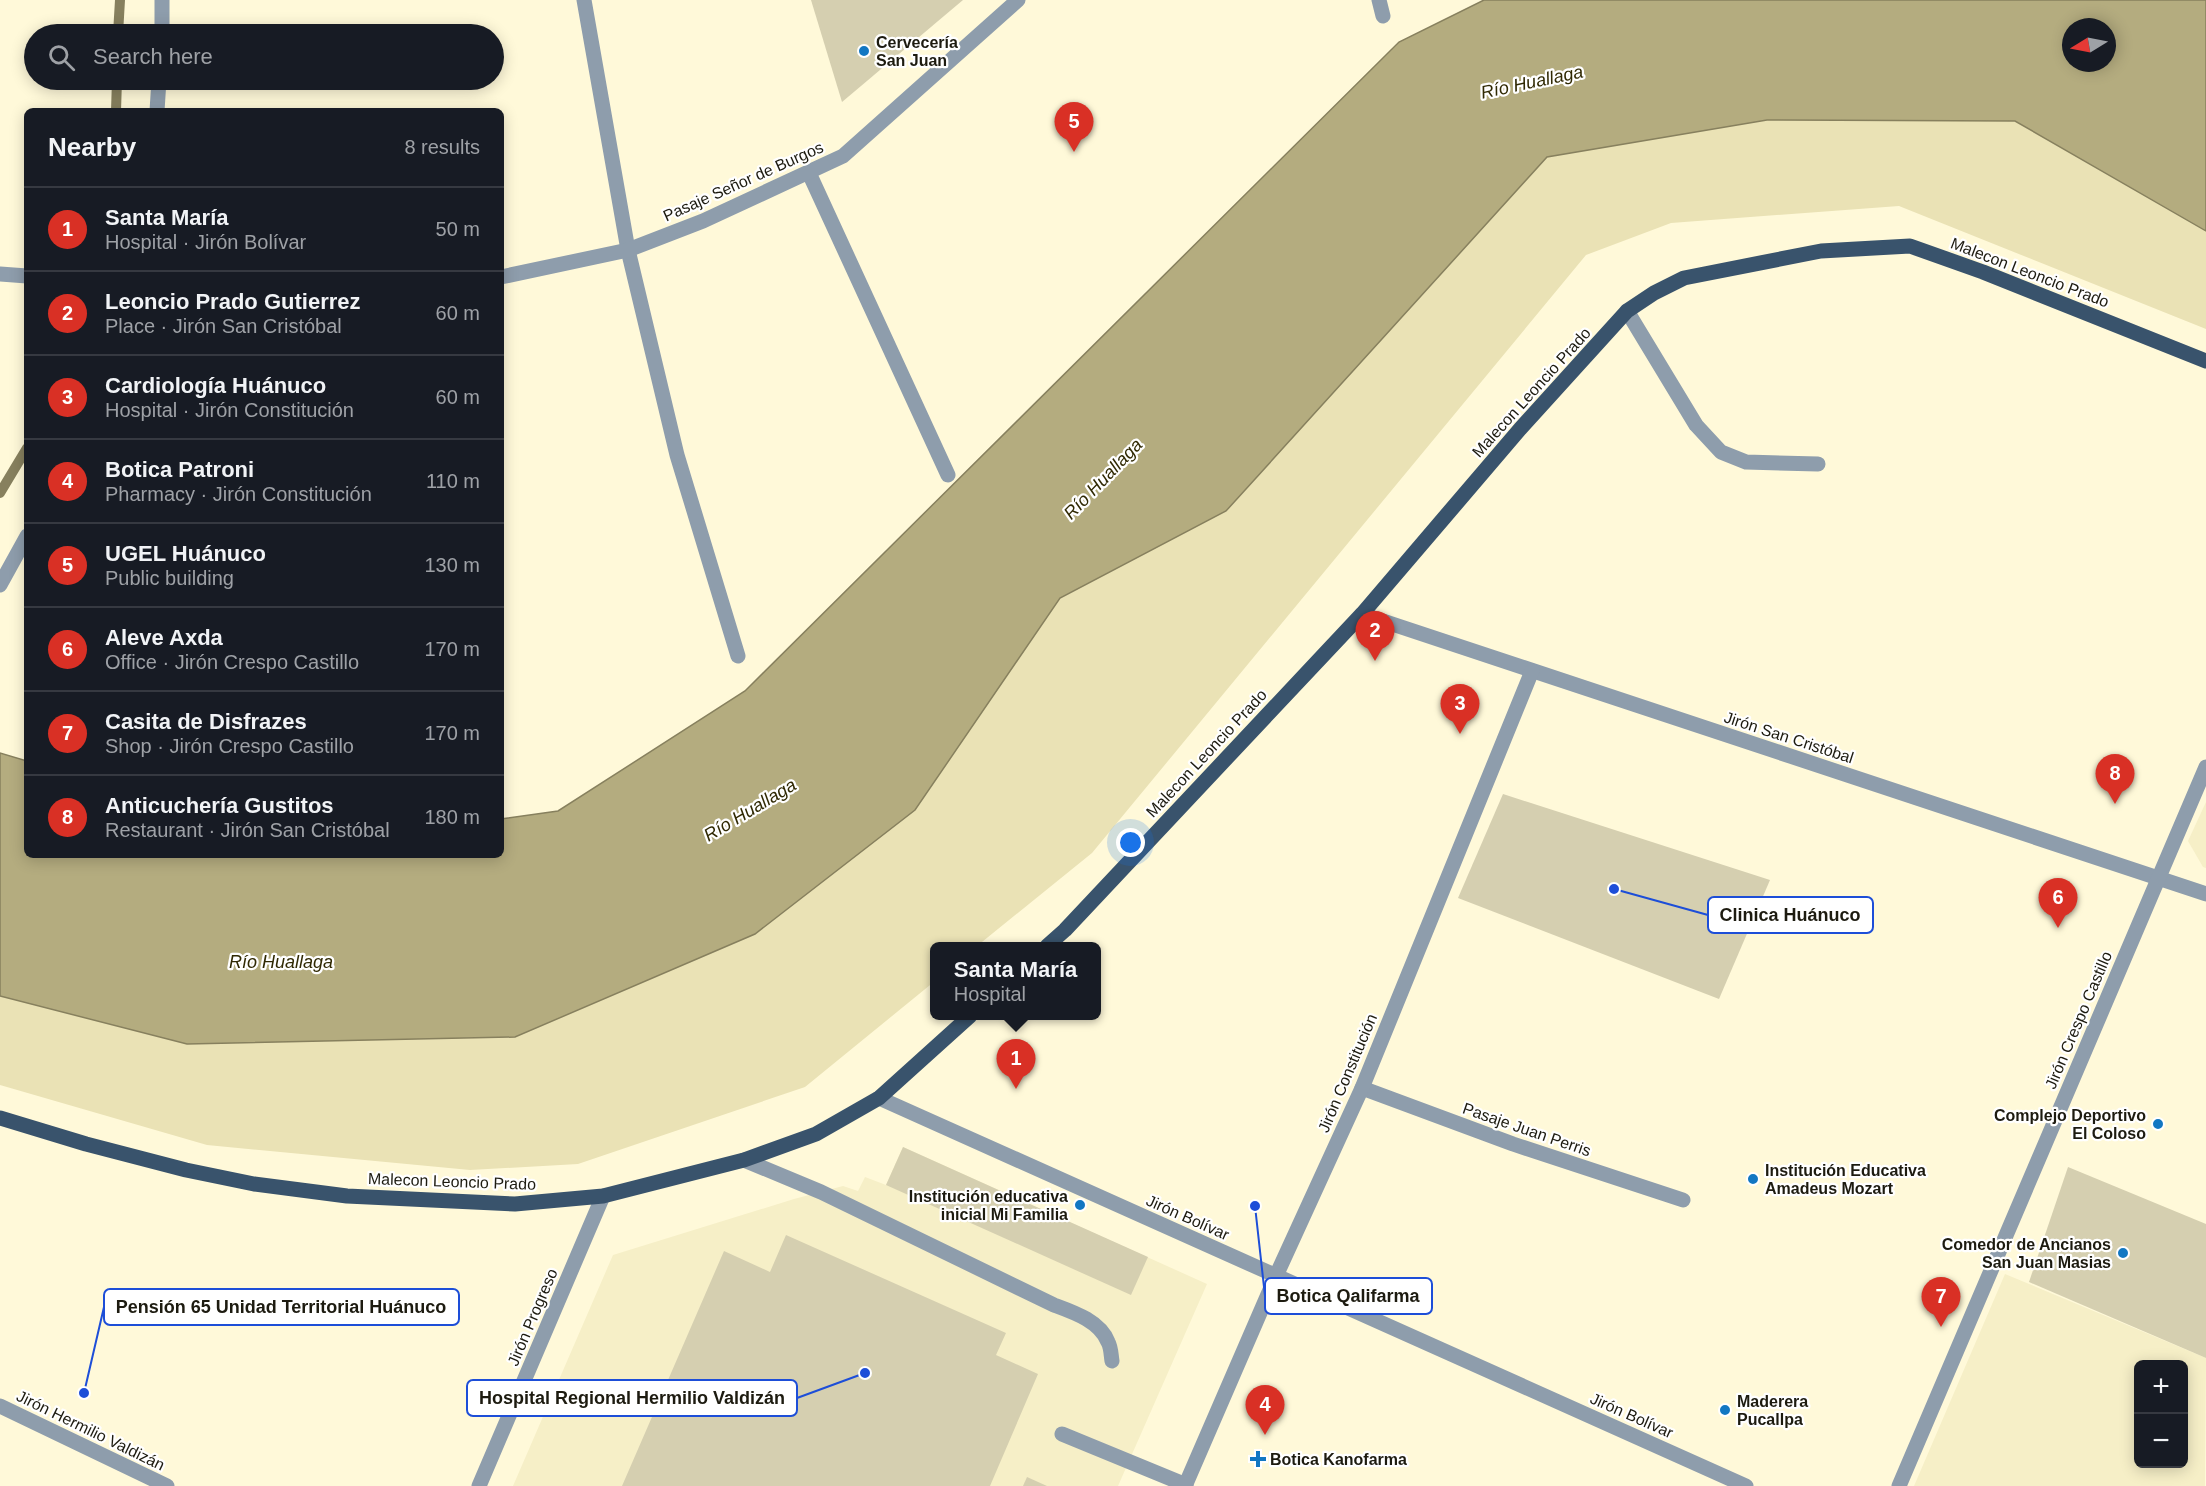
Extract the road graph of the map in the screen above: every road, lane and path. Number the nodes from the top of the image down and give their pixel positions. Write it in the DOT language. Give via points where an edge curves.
graph roads {
  1 [pos="162,0"];
  2 [pos="584,0"];
  3 [pos="1018,0"];
  4 [pos="1379,0"];
  5 [pos="1383,16"];
  6 [pos="162,24"];
  7 [pos="158,90"];
  8 [pos="157,108"];
  9 [pos="808,173"];
  10 [pos="628,250"];
  11 [pos="0,274"];
  12 [pos="24,276"];
  13 [pos="504,276"];
  14 [pos="1627,311"];
  15 [pos="2206,361"];
  16 [pos="1818,464"];
  17 [pos="948,475"];
  18 [pos="24,541"];
  19 [pos="0,585"];
  20 [pos="1362,614"];
  21 [pos="738,656"];
  22 [pos="1532,671"];
  23 [pos="2206,767"];
  24 [pos="2158,878"];
  25 [pos="2206,894"];
  26 [pos="1052,942"];
  27 [pos="966,1020"];
  28 [pos="1362,1088"];
  29 [pos="879,1098"];
  30 [pos="0,1118"];
  31 [pos="744,1160"];
  32 [pos="603,1196"];
  33 [pos="1683,1200"];
  34 [pos="1276,1276"];
  35 [pos="1112,1361"];
  36 [pos="0,1406"];
  37 [pos="1062,1434"];
  38 [pos="166,1486"];
  39 [pos="479,1486"];
  40 [pos="1185,1486"];
  41 [pos="1746,1486"];
  42 [pos="1899,1486"];
  1 -- 6 [label="street"];
  2 -- 10 [label="street"];
  3 -- 9 [label="street, Pasaje Señor de Burgos" via="843,156"];
  4 -- 5 [label="street"];
  7 -- 8 [label="street"];
  9 -- 10 [label="street, Pasaje Señor de Burgos" via="704,221"];
  9 -- 17 [label="street"];
  10 -- 13 [label="street, Pasaje Señor de Burgos"];
  10 -- 21 [label="street" via="677,455"];
  11 -- 12 [label="street"];
  14 -- 15 [label="main road, Malecon Leoncio Prado" via="1684,278 1821,251 1910,246"];
  14 -- 16 [label="street" via="1696,425 1721,452 1746,462"];
  14 -- 20 [label="main road, Malecon Leoncio Prado"];
  18 -- 19 [label="street"];
  20 -- 22 [label="street, Jirón San Cristóbal"];
  20 -- 26 [label="main road, Malecon Leoncio Prado"];
  22 -- 24 [label="street, Jirón San Cristóbal"];
  22 -- 28 [label="street, Jirón Constitución"];
  23 -- 24 [label="street, Jirón Crespo Castillo"];
  24 -- 25 [label="street, Jirón San Cristóbal"];
  24 -- 42 [label="street, Jirón Crespo Castillo"];
  27 -- 29 [label="main road, Malecon Leoncio Prado"];
  28 -- 33 [label="street, Pasaje Juan Perris" via="1513,1144"];
  28 -- 34 [label="street, Jirón Constitución"];
  29 -- 31 [label="main road, Malecon Leoncio Prado" via="816,1134"];
  29 -- 34 [label="street, Jirón Bolívar"];
  30 -- 32 [label="main road, Malecon Leoncio Prado" via="186,1170 254,1184 347,1196 515,1204"];
  31 -- 32 [label="main road, Malecon Leoncio Prado"];
  31 -- 35 [label="street" via="821,1192 1072,1312 1099,1327 1108,1341"];
  32 -- 39 [label="street, Jirón Progreso"];
  34 -- 40 [label="street, Jirón Constitución"];
  34 -- 41 [label="street, Jirón Bolívar"];
  36 -- 38 [label="street, Jirón Hermilio Valdizán"];
  37 -- 40 [label="street"];
}
